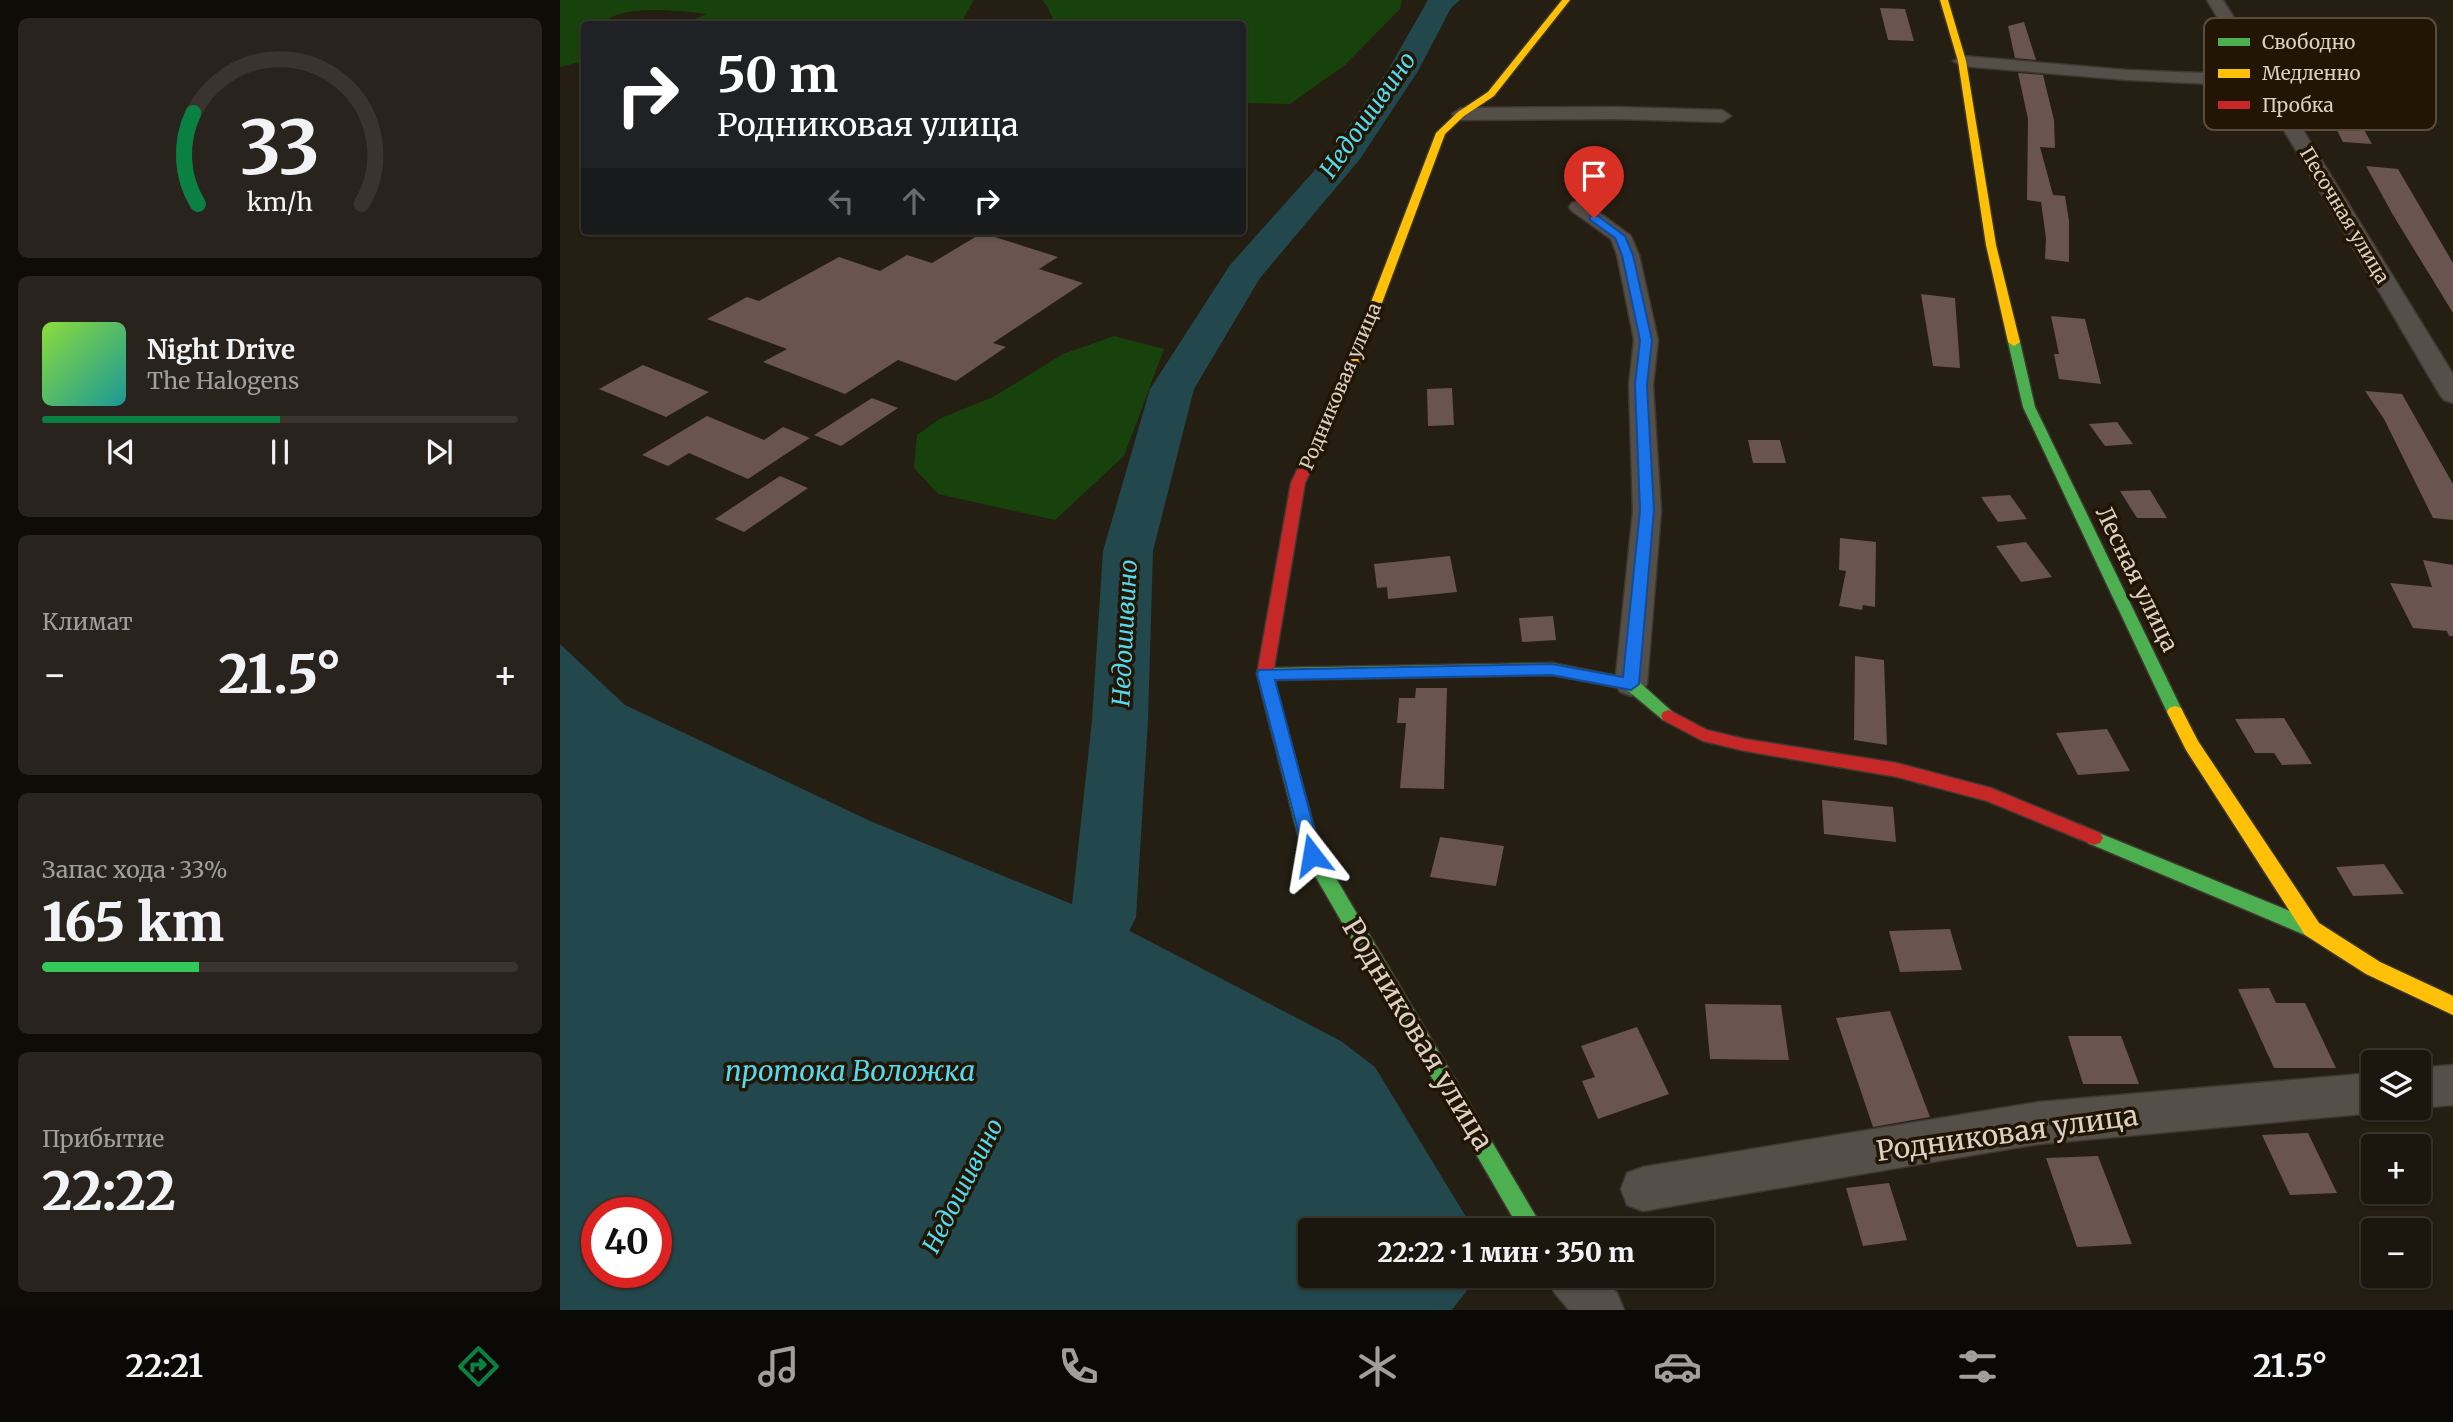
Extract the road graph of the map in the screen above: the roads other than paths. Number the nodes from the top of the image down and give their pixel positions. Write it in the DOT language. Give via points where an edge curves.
graph roads {
  1 [pos="1566,0"];
  2 [pos="1944,0"];
  3 [pos="2215,0"];
  4 [pos="2226,18"];
  5 [pos="1962,61"];
  6 [pos="2204,78"];
  7 [pos="1461,114"];
  8 [pos="1722,116"];
  9 [pos="2293,130"];
  10 [pos="1579,207"];
  11 [pos="2453,395"];
  12 [pos="1265,674"];
  13 [pos="1631,684"];
  14 [pos="2312,929"];
  15 [pos="2453,1006"];
  16 [pos="2453,1085"];
  17 [pos="2431,1087"];
  18 [pos="2361,1094"];
  19 [pos="1643,1189"];
  20 [pos="1526,1218"];
  21 [pos="1581,1288"];
  22 [pos="1600,1310"];
  1 -- 7 [label="street, Родниковая улица" via="1491,94"];
  2 -- 5 [label="street, Лесная улица"];
  3 -- 4 [label="street, Песочная улица"];
  5 -- 6 [label="street"];
  5 -- 14 [label="street, Лесная улица" via="1991,245 2029,407 2192,745"];
  7 -- 8 [label="street"];
  7 -- 12 [label="street, Родниковая улица" via="1441,133 1354,362 1298,483"];
  9 -- 11 [label="street, Песочная улица"];
  10 -- 13 [label="street" via="1620,236 1646,340 1641,385 1647,510"];
  12 -- 13 [label="street" via="1552,669"];
  12 -- 20 [label="street, Родниковая улица" via="1312,855"];
  13 -- 14 [label="street" via="1663,713 1703,735 1897,770 1991,795"];
  14 -- 15 [label="street, Лесная улица" via="2373,968"];
  16 -- 17 [label="street"];
  18 -- 19 [label="street, Родниковая улица" via="2039,1123"];
  21 -- 22 [label="street"];
}
